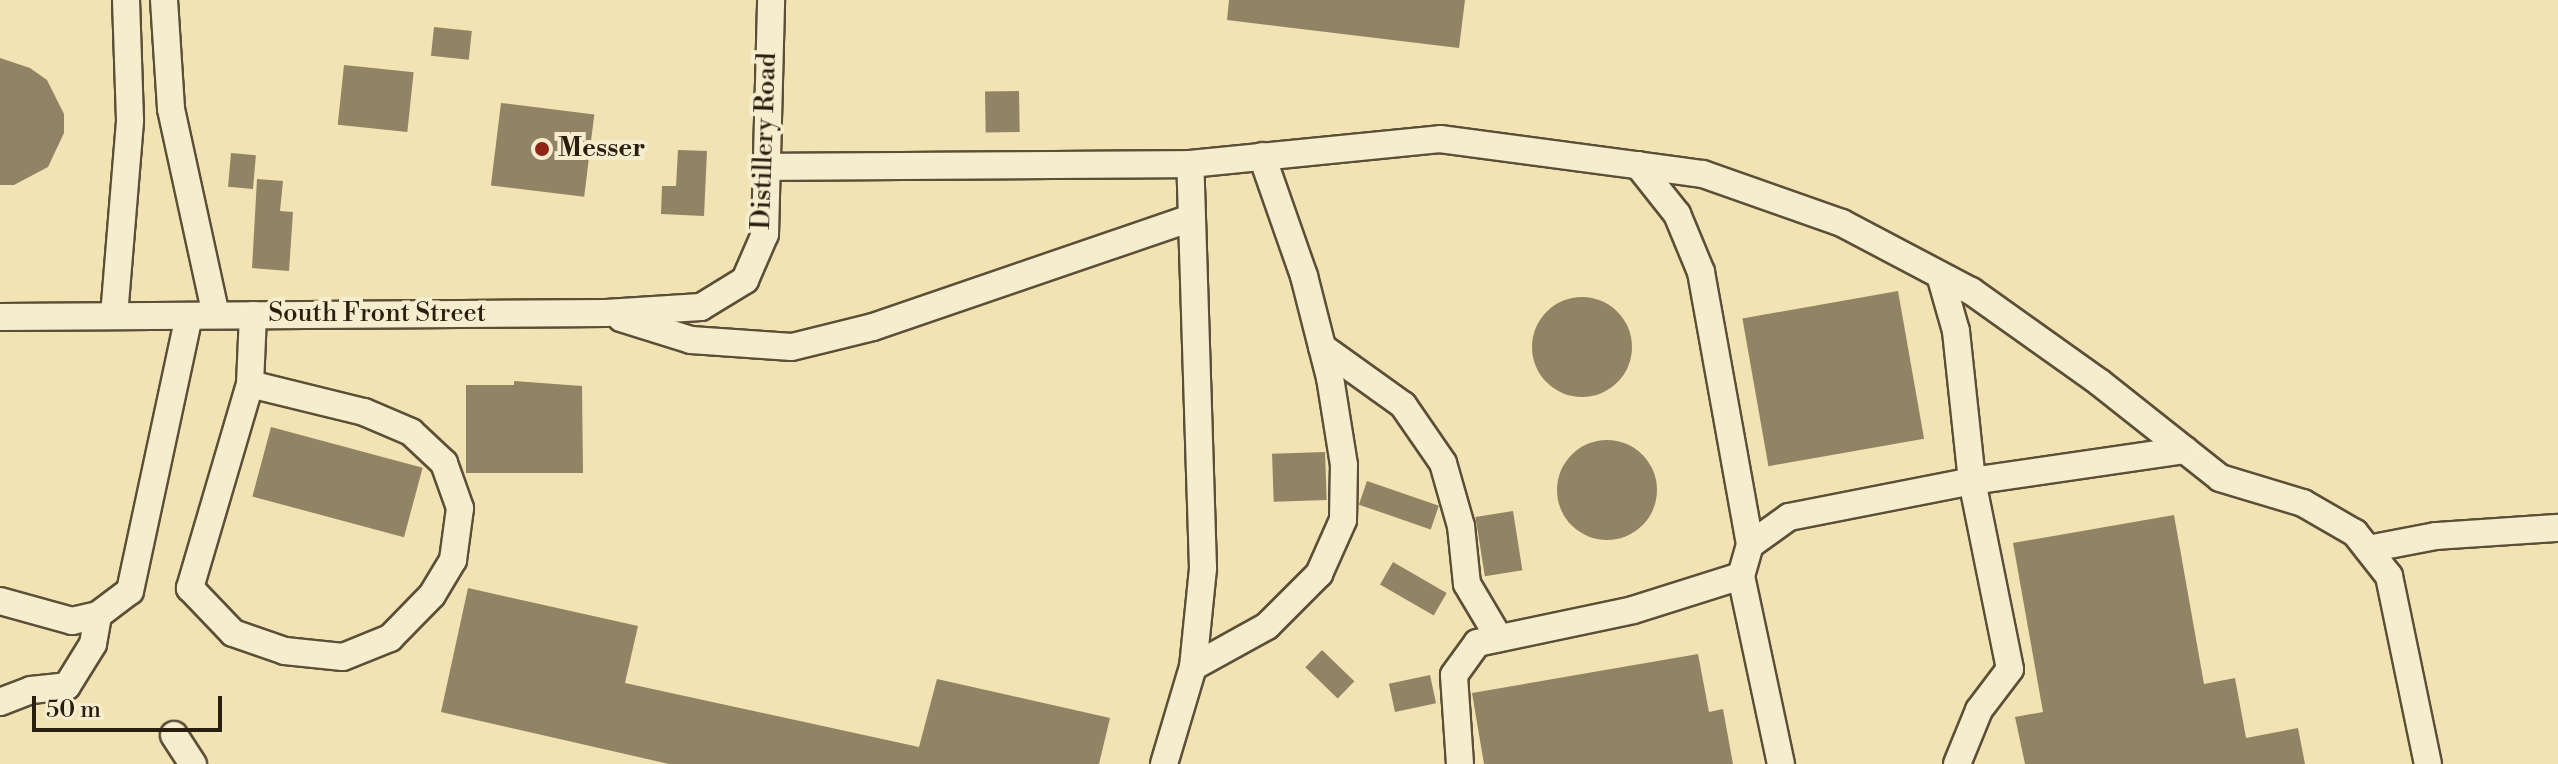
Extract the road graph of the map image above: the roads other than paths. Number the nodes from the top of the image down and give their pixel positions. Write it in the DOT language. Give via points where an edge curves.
graph roads {
  1 [pos="126,0"];
  2 [pos="164,0"];
  3 [pos="771,0"];
  4 [pos="1262,156"];
  5 [pos="1190,164"];
  6 [pos="1638,165"];
  7 [pos="765,167"];
  8 [pos="1191,218"];
  9 [pos="1940,275"];
  10 [pos="745,280"];
  11 [pos="606,313"];
  12 [pos="216,315"];
  13 [pos="253,315"];
  14 [pos="114,316"];
  15 [pos="189,316"];
  16 [pos="0,317"];
  17 [pos="1322,347"];
  18 [pos="250,384"];
  19 [pos="2185,450"];
  20 [pos="1972,481"];
  21 [pos="2558,528"];
  22 [pos="1750,545"];
  23 [pos="2368,549"];
  24 [pos="1741,576"];
  25 [pos="0,601"];
  26 [pos="98,615"];
  27 [pos="1499,638"];
  28 [pos="1193,667"];
  29 [pos="0,702"];
  30 [pos="174,735"];
  31 [pos="193,764"];
  32 [pos="1164,764"];
  33 [pos="1460,764"];
  34 [pos="1781,764"];
  35 [pos="1957,764"];
  36 [pos="2428,764"];
  1 -- 14 [label="street" via="130,120"];
  2 -- 12 [label="street" via="171,109"];
  3 -- 7 [label="street, Distillery Road"];
  4 -- 5 [label="street"];
  4 -- 6 [label="street" via="1440,139"];
  4 -- 17 [label="street" via="1304,276"];
  5 -- 7 [label="street"];
  5 -- 8 [label="street"];
  6 -- 9 [label="street" via="1703,174 1842,223"];
  6 -- 22 [label="street" via="1677,214 1701,272"];
  7 -- 10 [label="street, Distillery Road" via="765,234"];
  8 -- 11 [label="street" via="903,317 792,347 691,340"];
  8 -- 28 [label="street" via="1203,568"];
  9 -- 19 [label="street" via="2099,382"];
  9 -- 20 [label="street" via="1956,331"];
  10 -- 11 [label="street, South Front Street" via="701,307"];
  11 -- 13 [label="street, South Front Street"];
  12 -- 13 [label="street, South Front Street"];
  12 -- 15 [label="street, South Front Street"];
  13 -- 18 [label="street"];
  14 -- 15 [label="street, South Front Street"];
  14 -- 16 [label="street, South Front Street"];
  15 -- 26 [label="street" via="130,591"];
  17 -- 27 [label="street" via="1403,405 1443,463 1461,526 1467,584"];
  17 -- 28 [label="street" via="1344,465 1343,520 1319,574 1267,626"];
  18 -- 18 [label="street" via="364,412 411,432 444,463 460,508 453,560 432,595 390,638 343,657 285,651 233,633 190,588"];
  19 -- 20 [label="street"];
  19 -- 23 [label="street" via="2220,478 2303,503 2355,533"];
  20 -- 22 [label="street" via="1789,517"];
  20 -- 35 [label="street" via="2010,669 1979,710"];
  21 -- 23 [label="street" via="2436,536"];
  22 -- 24 [label="street"];
  23 -- 36 [label="street" via="2389,576"];
  24 -- 27 [label="street" via="1633,610"];
  24 -- 34 [label="street"];
  25 -- 26 [label="street" via="72,621"];
  26 -- 29 [label="street" via="93,644 67,686 31,690"];
  27 -- 33 [label="street" via="1477,643 1454,675"];
  28 -- 32 [label="street"];
  30 -- 31 [label="street"];
}
